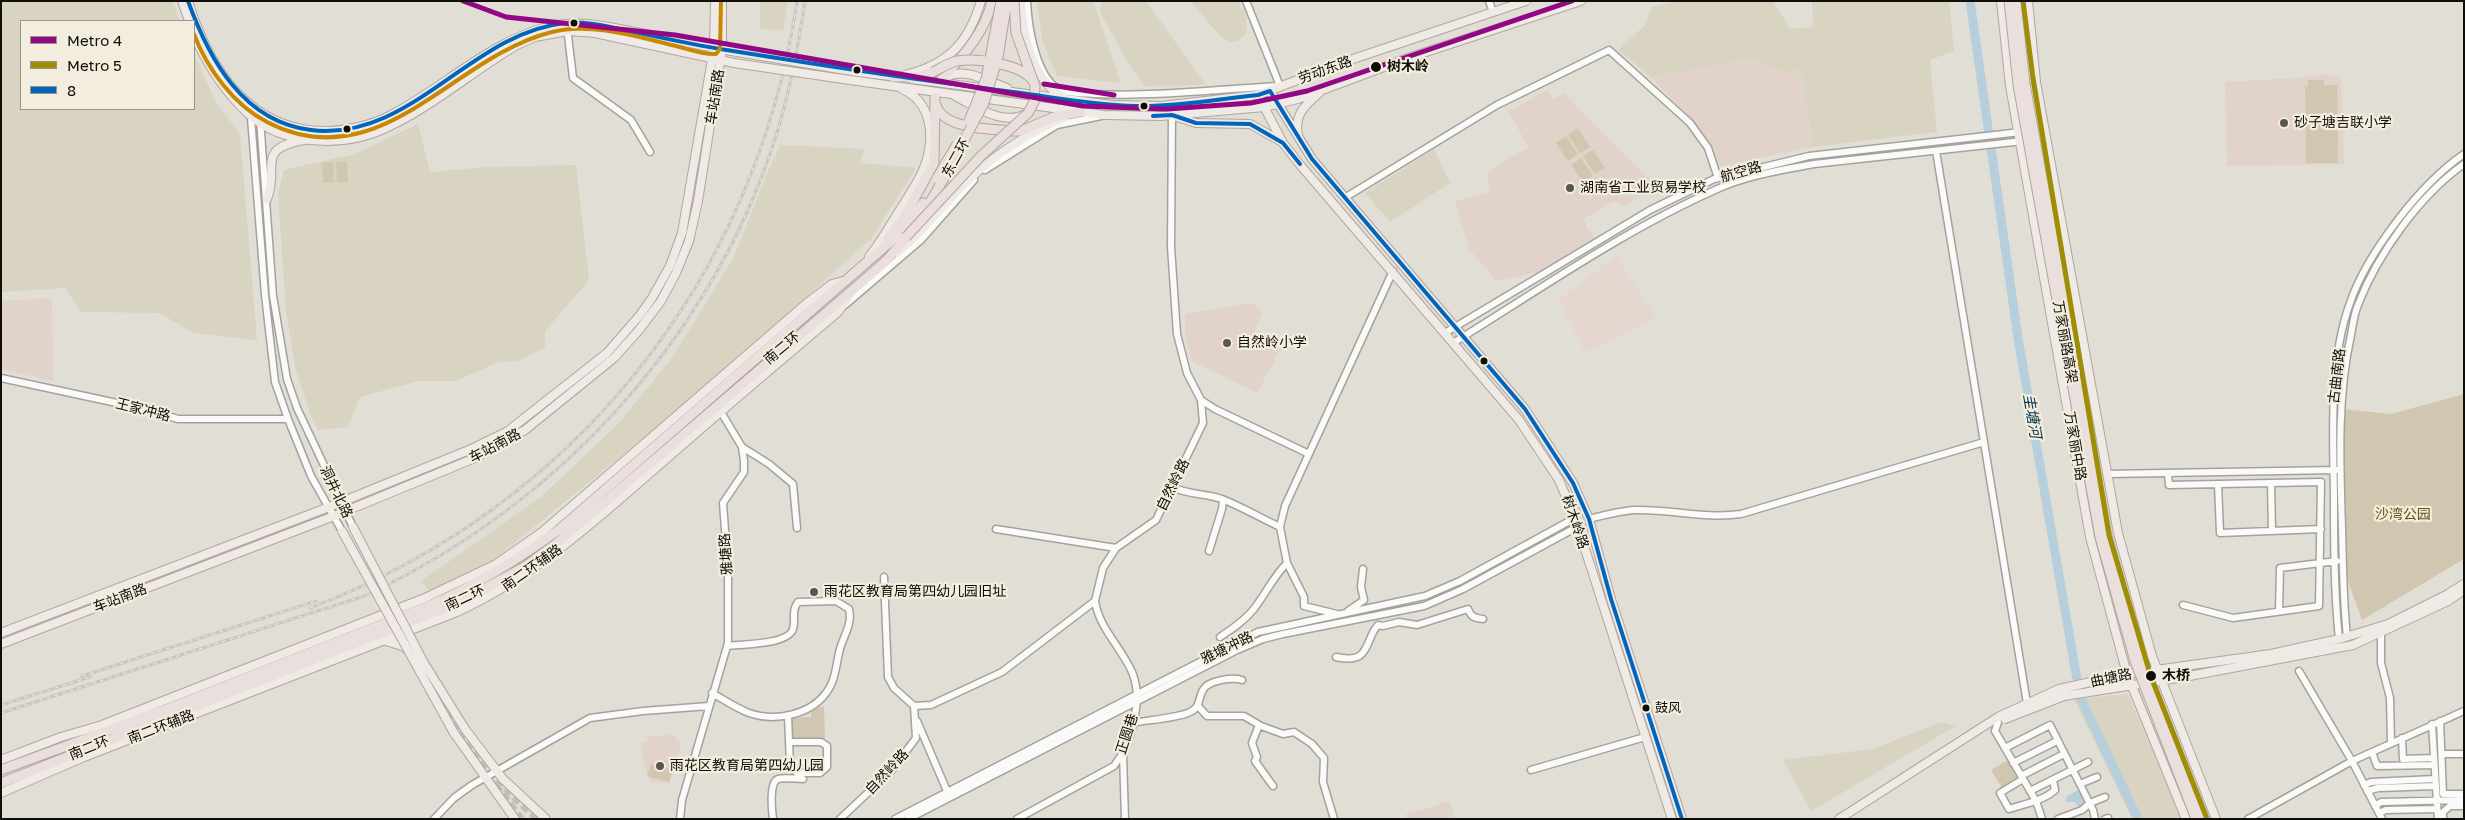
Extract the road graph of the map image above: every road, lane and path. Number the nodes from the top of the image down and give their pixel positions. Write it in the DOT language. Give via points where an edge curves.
graph roads {
  1 [pos="182,1"];
  2 [pos="188,1"];
  3 [pos="715,1"];
  4 [pos="722,1"];
  5 [pos="981,1"];
  6 [pos="992,1"];
  7 [pos="1001,1"];
  8 [pos="1007,1"];
  9 [pos="1014,1"];
  10 [pos="1021,1"];
  11 [pos="1027,1"];
  12 [pos="1246,1"];
  13 [pos="1489,1"];
  14 [pos="1526,1"];
  15 [pos="1581,1"];
  16 [pos="2001,1"];
  17 [pos="2009,1"];
  18 [pos="2016,1"];
  19 [pos="2028,1"];
  20 [pos="1492,12"];
  21 [pos="189,20"];
  22 [pos="194,20"];
  23 [pos="195,22"];
  24 [pos="567,27"];
  25 [pos="195,37"];
  26 [pos="714,48"];
  27 [pos="722,50"];
  28 [pos="712,58"];
  29 [pos="720,60"];
  30 [pos="893,77"];
  31 [pos="941,80"];
  32 [pos="1035,86"];
  33 [pos="1280,86"];
  34 [pos="896,87"];
  35 [pos="1055,87"];
  36 [pos="1322,90"];
  37 [pos="1270,91"];
  38 [pos="948,93"];
  39 [pos="1023,93"];
  40 [pos="1258,95"];
  41 [pos="1088,103"];
  42 [pos="1276,104"];
  43 [pos="250,105"];
  44 [pos="1264,107"];
  45 [pos="1080,112"];
  46 [pos="260,113"];
  47 [pos="1028,113"];
  48 [pos="1104,115"];
  49 [pos="1172,115"];
  50 [pos="251,116"];
  51 [pos="261,122"];
  52 [pos="2045,130"];
  53 [pos="2019,133"];
  54 [pos="2046,138"];
  55 [pos="313,139"];
  56 [pos="1299,140"];
  57 [pos="1283,142"];
  58 [pos="2020,142"];
  59 [pos="1936,151"];
  60 [pos="650,152"];
  61 [pos="2464,154"];
  62 [pos="1809,156"];
  63 [pos="1814,164"];
  64 [pos="2464,164"];
  65 [pos="1716,179"];
  66 [pos="1716,189"];
  67 [pos="1346,198"];
  68 [pos="266,199"];
  69 [pos="906,237"];
  70 [pos="878,254"];
  71 [pos="887,260"];
  72 [pos="858,270"];
  73 [pos="1393,271"];
  74 [pos="846,280"];
  75 [pos="855,288"];
  76 [pos="837,313"];
  77 [pos="1456,326"];
  78 [pos="1445,333"];
  79 [pos="1464,336"];
  80 [pos="1454,343"];
  81 [pos="1,378"];
  82 [pos="1201,400"];
  83 [pos="721,412"];
  84 [pos="288,419"];
  85 [pos="1984,442"];
  86 [pos="742,447"];
  87 [pos="1310,454"];
  88 [pos="2337,470"];
  89 [pos="2107,474"];
  90 [pos="2168,474"];
  91 [pos="2271,483"];
  92 [pos="2218,484"];
  93 [pos="1172,487"];
  94 [pos="1223,500"];
  95 [pos="340,503"];
  96 [pos="329,507"];
  97 [pos="345,511"];
  98 [pos="334,516"];
  99 [pos="1575,518"];
  100 [pos="1589,519"];
  101 [pos="354,527"];
  102 [pos="1577,527"];
  103 [pos="797,528"];
  104 [pos="1280,528"];
  105 [pos="996,529"];
  106 [pos="2321,529"];
  107 [pos="342,531"];
  108 [pos="2272,531"];
  109 [pos="1116,548"];
  110 [pos="1209,551"];
  111 [pos="2334,561"];
  112 [pos="2343,561"];
  113 [pos="2320,562"];
  114 [pos="1287,563"];
  115 [pos="1363,569"];
  116 [pos="884,577"];
  117 [pos="2464,584"];
  118 [pos="2464,590"];
  119 [pos="1095,601"];
  120 [pos="2183,605"];
  121 [pos="2279,611"];
  122 [pos="1341,614"];
  123 [pos="1483,618"];
  124 [pos="425,624"];
  125 [pos="2382,629"];
  126 [pos="1,633"];
  127 [pos="1220,637"];
  128 [pos="2347,637"];
  129 [pos="2339,639"];
  130 [pos="384,641"];
  131 [pos="1,644"];
  132 [pos="727,646"];
  133 [pos="1336,657"];
  134 [pos="2158,670"];
  135 [pos="2299,671"];
  136 [pos="2127,674"];
  137 [pos="1242,680"];
  138 [pos="2162,681"];
  139 [pos="2131,685"];
  140 [pos="2065,692"];
  141 [pos="712,693"];
  142 [pos="1136,694"];
  143 [pos="1136,702"];
  144 [pos="2027,703"];
  145 [pos="708,706"];
  146 [pos="914,706"];
  147 [pos="1198,706"];
  148 [pos="2464,711"];
  149 [pos="788,716"];
  150 [pos="916,719"];
  151 [pos="2440,720"];
  152 [pos="1998,722"];
  153 [pos="1133,723"];
  154 [pos="2432,724"];
  155 [pos="1259,725"];
  156 [pos="1645,737"];
  157 [pos="2402,738"];
  158 [pos="2057,741"];
  159 [pos="789,742"];
  160 [pos="2391,743"];
  161 [pos="2005,748"];
  162 [pos="2372,752"];
  163 [pos="1123,754"];
  164 [pos="2064,754"];
  165 [pos="2442,754"];
  166 [pos="2464,754"];
  167 [pos="1,760"];
  168 [pos="2352,761"];
  169 [pos="2434,761"];
  170 [pos="2088,762"];
  171 [pos="2403,762"];
  172 [pos="2013,763"];
  173 [pos="1,770"];
  174 [pos="1531,770"];
  175 [pos="2072,770"];
  176 [pos="497,771"];
  177 [pos="2097,777"];
  178 [pos="487,778"];
  179 [pos="2022,778"];
  180 [pos="803,779"];
  181 [pos="2435,779"];
  182 [pos="2053,780"];
  183 [pos="1,783"];
  184 [pos="2080,784"];
  185 [pos="1274,786"];
  186 [pos="2436,786"];
  187 [pos="2366,788"];
  188 [pos="947,791"];
  189 [pos="2030,791"];
  190 [pos="1,793"];
  191 [pos="2464,794"];
  192 [pos="2105,797"];
  193 [pos="2036,800"];
  194 [pos="2464,800"];
  195 [pos="2437,801"];
  196 [pos="2090,803"];
  197 [pos="2464,806"];
  198 [pos="2437,809"];
  199 [pos="2378,813"];
  200 [pos="434,819"];
  201 [pos="515,819"];
  202 [pos="546,819"];
  203 [pos="680,819"];
  204 [pos="773,819"];
  205 [pos="840,819"];
  206 [pos="895,819"];
  207 [pos="908,819"];
  208 [pos="1017,819"];
  209 [pos="1126,819"];
  210 [pos="1334,819"];
  211 [pos="1672,819"];
  212 [pos="1682,819"];
  213 [pos="1839,819"];
  214 [pos="1848,819"];
  215 [pos="2042,819"];
  216 [pos="2058,819"];
  217 [pos="2096,819"];
  218 [pos="2186,819"];
  219 [pos="2196,819"];
  220 [pos="2204,819"];
  221 [pos="2216,819"];
  222 [pos="2248,819"];
  223 [pos="2438,819"];
  224 [pos="2443,819"];
  1 -- 21 [label="main road"];
  2 -- 22 [label="main road"];
  3 -- 26 [label="main road, 车站南路"];
  4 -- 27 [label="main road, 车站南路"];
  5 -- 30 [label="main road" via="968,36 944,58 917,72"];
  6 -- 31 [label="highway" via="983,27"];
  7 -- 70 [label="highway, 东二环, bridge" via="988,73 969,121 914,216"];
  8 -- 69 [label="highway, 东二环, bridge" via="998,57 984,102 940,185"];
  9 -- 32 [label="highway, bridge" via="1016,33"];
  10 -- 41 [label="main road" via="1024,33 1045,81 1056,93"];
  11 -- 35 [label="street" via="1032,42"];
  12 -- 33 [label="street"];
  13 -- 20 [label="street"];
  14 -- 20 [label="main road, 劳动东路"];
  15 -- 36 [label="main road, 劳动东路"];
  16 -- 53 [label="main road, 万家丽中路" via="2010,86"];
  17 -- 219 [label="highway, 万家丽路高架, bridge" via="2018,85 2100,538 2134,661"];
  18 -- 220 [label="highway, 万家丽路高架, bridge" via="2025,84 2107,536 2142,659"];
  19 -- 52 [label="main road, 万家丽中路" via="2036,82"];
  20 -- 33 [label="main road, 劳动东路"];
  23 -- 43 [label="main road" via="228,82"];
  24 -- 26 [label="main road" via="598,25"];
  24 -- 28 [label="main road"];
  24 -- 46 [label="main road" via="536,30 512,39 398,111 366,125 315,131 290,126"];
  24 -- 55 [label="main road" via="517,45 388,127 350,140"];
  24 -- 60 [label="street" via="573,78 631,120"];
  25 -- 50 [label="main road" via="219,80"];
  26 -- 27 [label="main road"];
  26 -- 28 [label="main road, 车站南路"];
  27 -- 29 [label="main road, 车站南路"];
  27 -- 30 [label="main road, bridge"];
  28 -- 29 [label="main road"];
  28 -- 95 [label="main road, 车站南路" via="686,218 662,282 640,315 607,353 508,430 469,450"];
  29 -- 34 [label="main road, bridge"];
  29 -- 97 [label="main road, 车站南路" via="694,222 669,287 639,330 614,358 512,439 475,458"];
  30 -- 32 [label="highway, bridge" via="916,77 957,61 982,62 1020,70 1030,76"];
  30 -- 39 [label="main road"];
  31 -- 39 [label="main road" via="958,73 971,74"];
  32 -- 47 [label="highway, bridge" via="1036,97"];
  33 -- 35 [label="street" via="1131,95 1077,92"];
  33 -- 37 [label="main road, 劳动东路"];
  34 -- 38 [label="main road"];
  34 -- 72 [label="main road" via="920,100 926,113 929,135 925,167 884,237"];
  35 -- 41 [label="street"];
  36 -- 42 [label="main road, 劳动东路"];
  36 -- 56 [label="main road" via="1298,115"];
  37 -- 40 [label="main road, 劳动东路"];
  37 -- 42 [label="main road, 树木岭路"];
  38 -- 45 [label="main road"];
  38 -- 47 [label="main road, bridge" via="1003,118 1016,118"];
  39 -- 41 [label="main road"];
  40 -- 41 [label="main road, 劳动东路" via="1161,106"];
  40 -- 44 [label="main road, 树木岭路"];
  42 -- 44 [label="main road, 劳动东路"];
  42 -- 56 [label="main road, 树木岭路"];
  43 -- 46 [label="main road"];
  43 -- 50 [label="street, 洞井北路"];
  44 -- 49 [label="main road, 劳动东路"];
  44 -- 57 [label="main road, 树木岭路"];
  45 -- 48 [label="main road"];
  45 -- 70 [label="highway" via="1054,117 1021,131 995,130 946,120 937,109 935,98 936,152 932,168"];
  45 -- 71 [label="main road" via="1043,128 988,162 920,233"];
  46 -- 51 [label="street, 洞井北路"];
  47 -- 69 [label="highway, bridge" via="981,156"];
  48 -- 49 [label="main road"];
  48 -- 76 [label="street" via="1057,125 988,167 921,240"];
  49 -- 57 [label="main road" via="1196,123 1250,124"];
  49 -- 82 [label="street, 自然岭路" via="1171,247 1177,334 1187,373"];
  50 -- 51 [label="main road"];
  50 -- 84 [label="street, 洞井北路" via="267,320 275,382"];
  51 -- 55 [label="main road" via="290,135"];
  51 -- 68 [label="street, 洞井北路"];
  52 -- 53 [label="street, 航空路"];
  52 -- 54 [label="main road, 万家丽中路"];
  53 -- 58 [label="main road, 万家丽中路"];
  53 -- 62 [label="street, 航空路"];
  54 -- 58 [label="street, 航空路"];
  54 -- 89 [label="main road, 万家丽中路"];
  55 -- 68 [label="main road" via="283,146 274,154"];
  56 -- 67 [label="main road, 树木岭路"];
  57 -- 73 [label="main road, 树木岭路"];
  58 -- 59 [label="street, 航空路"];
  58 -- 136 [label="main road, 万家丽中路" via="2090,536"];
  59 -- 63 [label="street, 航空路"];
  59 -- 85 [label="street"];
  61 -- 88 [label="street, 古曲南路" via="2413,200 2377,247 2350,303 2336,362 2333,409"];
  62 -- 63 [label="street"];
  62 -- 65 [label="street, 航空路"];
  63 -- 66 [label="street, 航空路" via="1787,168"];
  64 -- 88 [label="street, 古曲南路" via="2420,206 2384,252 2358,306 2345,364"];
  65 -- 66 [label="street"];
  65 -- 67 [label="street" via="1708,148 1690,124 1609,50 1498,105"];
  65 -- 77 [label="street, 航空路" via="1650,210"];
  66 -- 79 [label="street, 航空路" via="1640,229"];
  67 -- 77 [label="main road, 树木岭路"];
  68 -- 95 [label="street, 洞井北路" via="273,296 287,379"];
  69 -- 71 [label="highway, 东二环"];
  70 -- 72 [label="highway, 东二环"];
  71 -- 75 [label="highway, 东二环"];
  72 -- 74 [label="highway, 东二环"];
  73 -- 78 [label="main road, 树木岭路"];
  73 -- 87 [label="street" via="1338,386"];
  74 -- 167 [label="main road, 南二环辅路" via="832,284 814,298 542,532 496,564 416,602 102,725"];
  74 -- 173 [label="highway, 南二环" via="561,528 489,577 417,611 158,713"];
  75 -- 76 [label="main road, 南二环辅路"];
  75 -- 183 [label="highway, 南二环" via="556,544 483,591 380,635"];
  76 -- 83 [label="main road, 南二环辅路"];
  77 -- 78 [label="street, 航空路"];
  77 -- 79 [label="main road, 树木岭路"];
  78 -- 80 [label="main road, 树木岭路"];
  79 -- 80 [label="street, 航空路"];
  79 -- 100 [label="main road, 树木岭路" via="1536,426 1573,483"];
  80 -- 99 [label="main road, 树木岭路" via="1519,420 1559,480"];
  81 -- 84 [label="street, 王家冲路" via="178,419"];
  82 -- 87 [label="street"];
  82 -- 93 [label="street, 自然岭路" via="1203,423"];
  83 -- 86 [label="street, 雅塘路"];
  83 -- 124 [label="main road, 南二环辅路" via="564,546 522,577 477,603"];
  84 -- 96 [label="street, 洞井北路" via="311,476"];
  85 -- 100 [label="street" via="1741,514 1708,516 1635,510"];
  85 -- 144 [label="street"];
  86 -- 103 [label="street" via="794,484"];
  86 -- 132 [label="street, 雅塘路" via="744,472 723,503 728,570"];
  87 -- 104 [label="street" via="1285,506"];
  88 -- 90 [label="street"];
  88 -- 111 [label="street, 古曲南路"];
  88 -- 112 [label="street, 古曲南路"];
  89 -- 90 [label="street"];
  89 -- 134 [label="main road, 万家丽中路" via="2118,533"];
  90 -- 92 [label="street" via="2169,485"];
  91 -- 92 [label="street"];
  91 -- 106 [label="street" via="2321,482"];
  91 -- 108 [label="street"];
  92 -- 108 [label="street" via="2220,533"];
  93 -- 94 [label="street" via="1184,493 1200,493"];
  93 -- 109 [label="street, 自然岭路" via="1156,520"];
  94 -- 104 [label="street"];
  94 -- 110 [label="street"];
  95 -- 96 [label="main road, 车站南路"];
  95 -- 97 [label="street, 洞井北路"];
  96 -- 98 [label="street, 洞井北路"];
  96 -- 126 [label="main road, 车站南路"];
  97 -- 98 [label="main road, 车站南路"];
  97 -- 101 [label="street, 洞井北路"];
  98 -- 107 [label="street, 洞井北路"];
  98 -- 131 [label="main road, 车站南路"];
  99 -- 102 [label="main road, 树木岭路"];
  99 -- 122 [label="street, 雅塘冲路" via="1442,590"];
  100 -- 212 [label="main road, 树木岭路"];
  101 -- 176 [label="main road, 洞井北路, bridge" via="424,663 465,729"];
  102 -- 143 [label="street, 雅塘冲路" via="1447,597 1424,606 1263,639"];
  102 -- 156 [label="main road, 树木岭路"];
  104 -- 114 [label="street"];
  105 -- 109 [label="street"];
  106 -- 108 [label="street"];
  106 -- 113 [label="street"];
  107 -- 178 [label="main road, 洞井北路, bridge" via="454,733"];
  109 -- 119 [label="street, 自然岭路" via="1103,568"];
  111 -- 112 [label="street"];
  111 -- 113 [label="street"];
  111 -- 129 [label="street, 古曲南路"];
  112 -- 128 [label="street, 古曲南路"];
  113 -- 121 [label="street" via="2280,568"];
  113 -- 121 [label="street" via="2317,573 2319,606"];
  114 -- 122 [label="street" via="1304,597 1304,606"];
  114 -- 127 [label="street" via="1254,609"];
  115 -- 122 [label="street" via="1361,587 1364,600"];
  116 -- 146 [label="street" via="888,677 894,688"];
  117 -- 125 [label="main road, 曲塘路"];
  118 -- 125 [label="main road, 曲塘路" via="2448,601"];
  119 -- 142 [label="street, 正圆巷" via="1097,615 1132,673"];
  119 -- 146 [label="street" via="1002,672 931,705"];
  120 -- 121 [label="street" via="2233,618"];
  122 -- 142 [label="street, 雅塘冲路" via="1258,632"];
  123 -- 133 [label="street" via="1475,618 1468,608 1417,625 1399,622 1378,625 1366,650 1358,656"];
  124 -- 130 [label="main road, 南二环辅路"];
  124 -- 130 [label="main road" via="415,640 442,702 407,649"];
  125 -- 128 [label="main road, 曲塘路"];
  125 -- 138 [label="main road, 曲塘路" via="2352,645"];
  125 -- 160 [label="street" via="2381,662 2390,698"];
  128 -- 129 [label="main road, 曲塘路"];
  129 -- 134 [label="main road, 曲塘路" via="2271,654"];
  130 -- 190 [label="main road, 南二环辅路" via="84,757"];
  132 -- 141 [label="street, 雅塘路"];
  132 -- 149 [label="street" via="778,641 789,636 798,602 836,601 849,609 850,625 827,692 814,705"];
  134 -- 136 [label="main road, 曲塘路"];
  134 -- 138 [label="main road, 万家丽中路"];
  135 -- 168 [label="street"];
  136 -- 139 [label="main road, 万家丽中路"];
  136 -- 140 [label="main road, 曲塘路"];
  137 -- 147 [label="street" via="1235,677 1206,686"];
  138 -- 139 [label="main road, 曲塘路"];
  138 -- 221 [label="main road, 万家丽中路"];
  139 -- 140 [label="main road, 曲塘路"];
  139 -- 218 [label="main road, 万家丽中路"];
  140 -- 144 [label="main road, 曲塘路"];
  140 -- 152 [label="main road, 曲塘路"];
  141 -- 145 [label="street, 雅塘路"];
  141 -- 149 [label="street" via="751,714"];
  142 -- 143 [label="street, 正圆巷"];
  142 -- 188 [label="street, 雅塘冲路"];
  143 -- 153 [label="street, 正圆巷"];
  143 -- 207 [label="street, 雅塘冲路"];
  144 -- 213 [label="main road, 曲塘路"];
  145 -- 176 [label="street" via="590,718"];
  145 -- 203 [label="street, 雅塘路" via="682,800"];
  146 -- 150 [label="street, 自然岭路"];
  147 -- 153 [label="street" via="1190,713"];
  147 -- 155 [label="street" via="1207,716 1244,716"];
  148 -- 151 [label="street"];
  149 -- 159 [label="street"];
  150 -- 188 [label="street"];
  150 -- 205 [label="street, 自然岭路" via="916,738 892,770"];
  151 -- 154 [label="street"];
  151 -- 165 [label="street"];
  152 -- 161 [label="street" via="1995,731"];
  152 -- 214 [label="main road, 曲塘路"];
  153 -- 163 [label="street, 正圆巷"];
  154 -- 157 [label="street"];
  154 -- 169 [label="street"];
  155 -- 185 [label="street" via="1252,742 1257,757 1255,761"];
  155 -- 210 [label="street" via="1283,734 1294,732 1322,753 1323,782"];
  156 -- 174 [label="street"];
  156 -- 211 [label="main road, 树木岭路"];
  157 -- 160 [label="street"];
  157 -- 171 [label="street"];
  158 -- 161 [label="street" via="2050,726"];
  158 -- 164 [label="street"];
  158 -- 172 [label="street"];
  159 -- 159 [label="street" via="790,765 797,773 820,773 827,767 827,746 821,742"];
  160 -- 162 [label="street"];
  161 -- 172 [label="street"];
  162 -- 168 [label="street"];
  162 -- 171 [label="street" via="2378,766"];
  163 -- 208 [label="street, 正圆巷" via="1114,766"];
  163 -- 209 [label="street"];
  164 -- 175 [label="street"];
  164 -- 179 [label="street"];
  165 -- 166 [label="street"];
  165 -- 191 [label="street" via="2443,794"];
  168 -- 187 [label="street"];
  168 -- 222 [label="street"];
  169 -- 171 [label="street"];
  169 -- 181 [label="street"];
  170 -- 175 [label="street"];
  172 -- 179 [label="street"];
  175 -- 182 [label="street"];
  175 -- 184 [label="street"];
  176 -- 178 [label="street"];
  176 -- 202 [label="main road, 洞井北路"];
  177 -- 184 [label="street"];
  178 -- 200 [label="street" via="464,790"];
  178 -- 201 [label="main road, 洞井北路"];
  179 -- 189 [label="street"];
  179 -- 193 [label="street" via="2000,793 2004,802 2009,809"];
  180 -- 204 [label="street" via="778,779 774,782"];
  181 -- 186 [label="street"];
  181 -- 187 [label="street" via="2371,782"];
  182 -- 189 [label="street"];
  182 -- 193 [label="street" via="2055,790"];
  184 -- 196 [label="street"];
  186 -- 187 [label="street"];
  186 -- 195 [label="street"];
  187 -- 199 [label="street"];
  188 -- 206 [label="street, 雅塘冲路"];
  189 -- 193 [label="street"];
  192 -- 196 [label="street"];
  193 -- 215 [label="street"];
  194 -- 195 [label="street"];
  195 -- 198 [label="street"];
  195 -- 199 [label="street" via="2381,802"];
  196 -- 216 [label="street" via="2082,810"];
  196 -- 217 [label="street"];
  197 -- 224 [label="street" via="2450,806 2443,812"];
  198 -- 199 [label="street"];
  198 -- 223 [label="street"];
}
